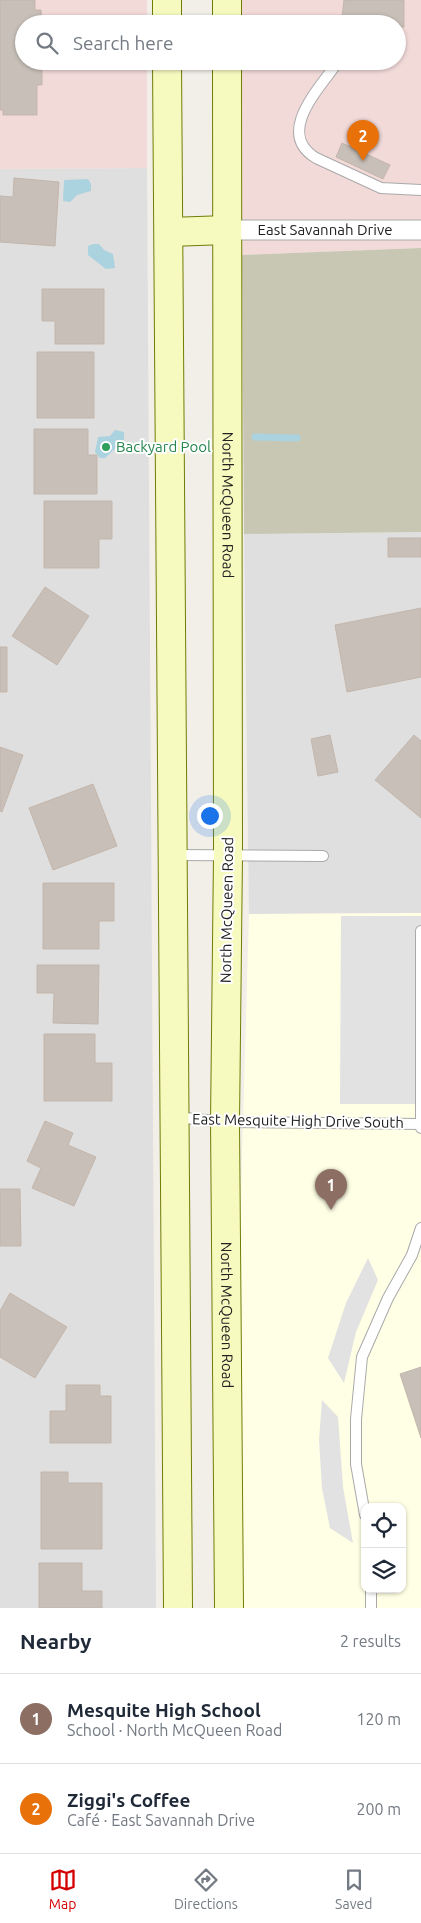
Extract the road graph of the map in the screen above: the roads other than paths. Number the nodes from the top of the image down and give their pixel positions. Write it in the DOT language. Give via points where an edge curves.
graph roads {
  1 [pos="167,0"];
  2 [pos="227,0"];
  3 [pos="167,15"];
  4 [pos="227,15"];
  5 [pos="167,70"];
  6 [pos="227,70"];
  7 [pos="332,70"];
  8 [pos="421,190"];
  9 [pos="227,230"];
  10 [pos="421,230"];
  11 [pos="169,232"];
  12 [pos="173,855"];
  13 [pos="228,855"];
  14 [pos="323,856"];
  15 [pos="421,931"];
  16 [pos="421,1088"];
  17 [pos="175,1117"];
  18 [pos="225,1122"];
  19 [pos="421,1124"];
  20 [pos="421,1128"];
  21 [pos="421,1228"];
  22 [pos="363,1503"];
  23 [pos="371,1593"];
  24 [pos="178,1608"];
  25 [pos="228,1608"];
  26 [pos="371,1608"];
  1 -- 3 [label="main road"];
  2 -- 4 [label="main road"];
  5 -- 11 [label="main road"];
  6 -- 9 [label="main road, North McQueen Road"];
  7 -- 8 [label="lane" via="303,111 299,135 307,152 381,188"];
  9 -- 10 [label="street, East Savannah Drive"];
  9 -- 11 [label="main road"];
  9 -- 13 [label="main road, North McQueen Road"];
  11 -- 12 [label="main road"];
  12 -- 13 [label="lane"];
  12 -- 17 [label="main road"];
  13 -- 14 [label="lane"];
  13 -- 18 [label="main road, North McQueen Road"];
  15 -- 16 [label="lane"];
  16 -- 19 [label="lane"];
  17 -- 18 [label="lane, East Mesquite High Drive South"];
  17 -- 24 [label="main road"];
  18 -- 19 [label="lane, East Mesquite High Drive South"];
  18 -- 25 [label="main road, North McQueen Road"];
  19 -- 20 [label="lane"];
  21 -- 22 [label="lane" via="412,1255 388,1298 362,1357 356,1419 356,1464"];
  23 -- 26 [label="lane"];
}
